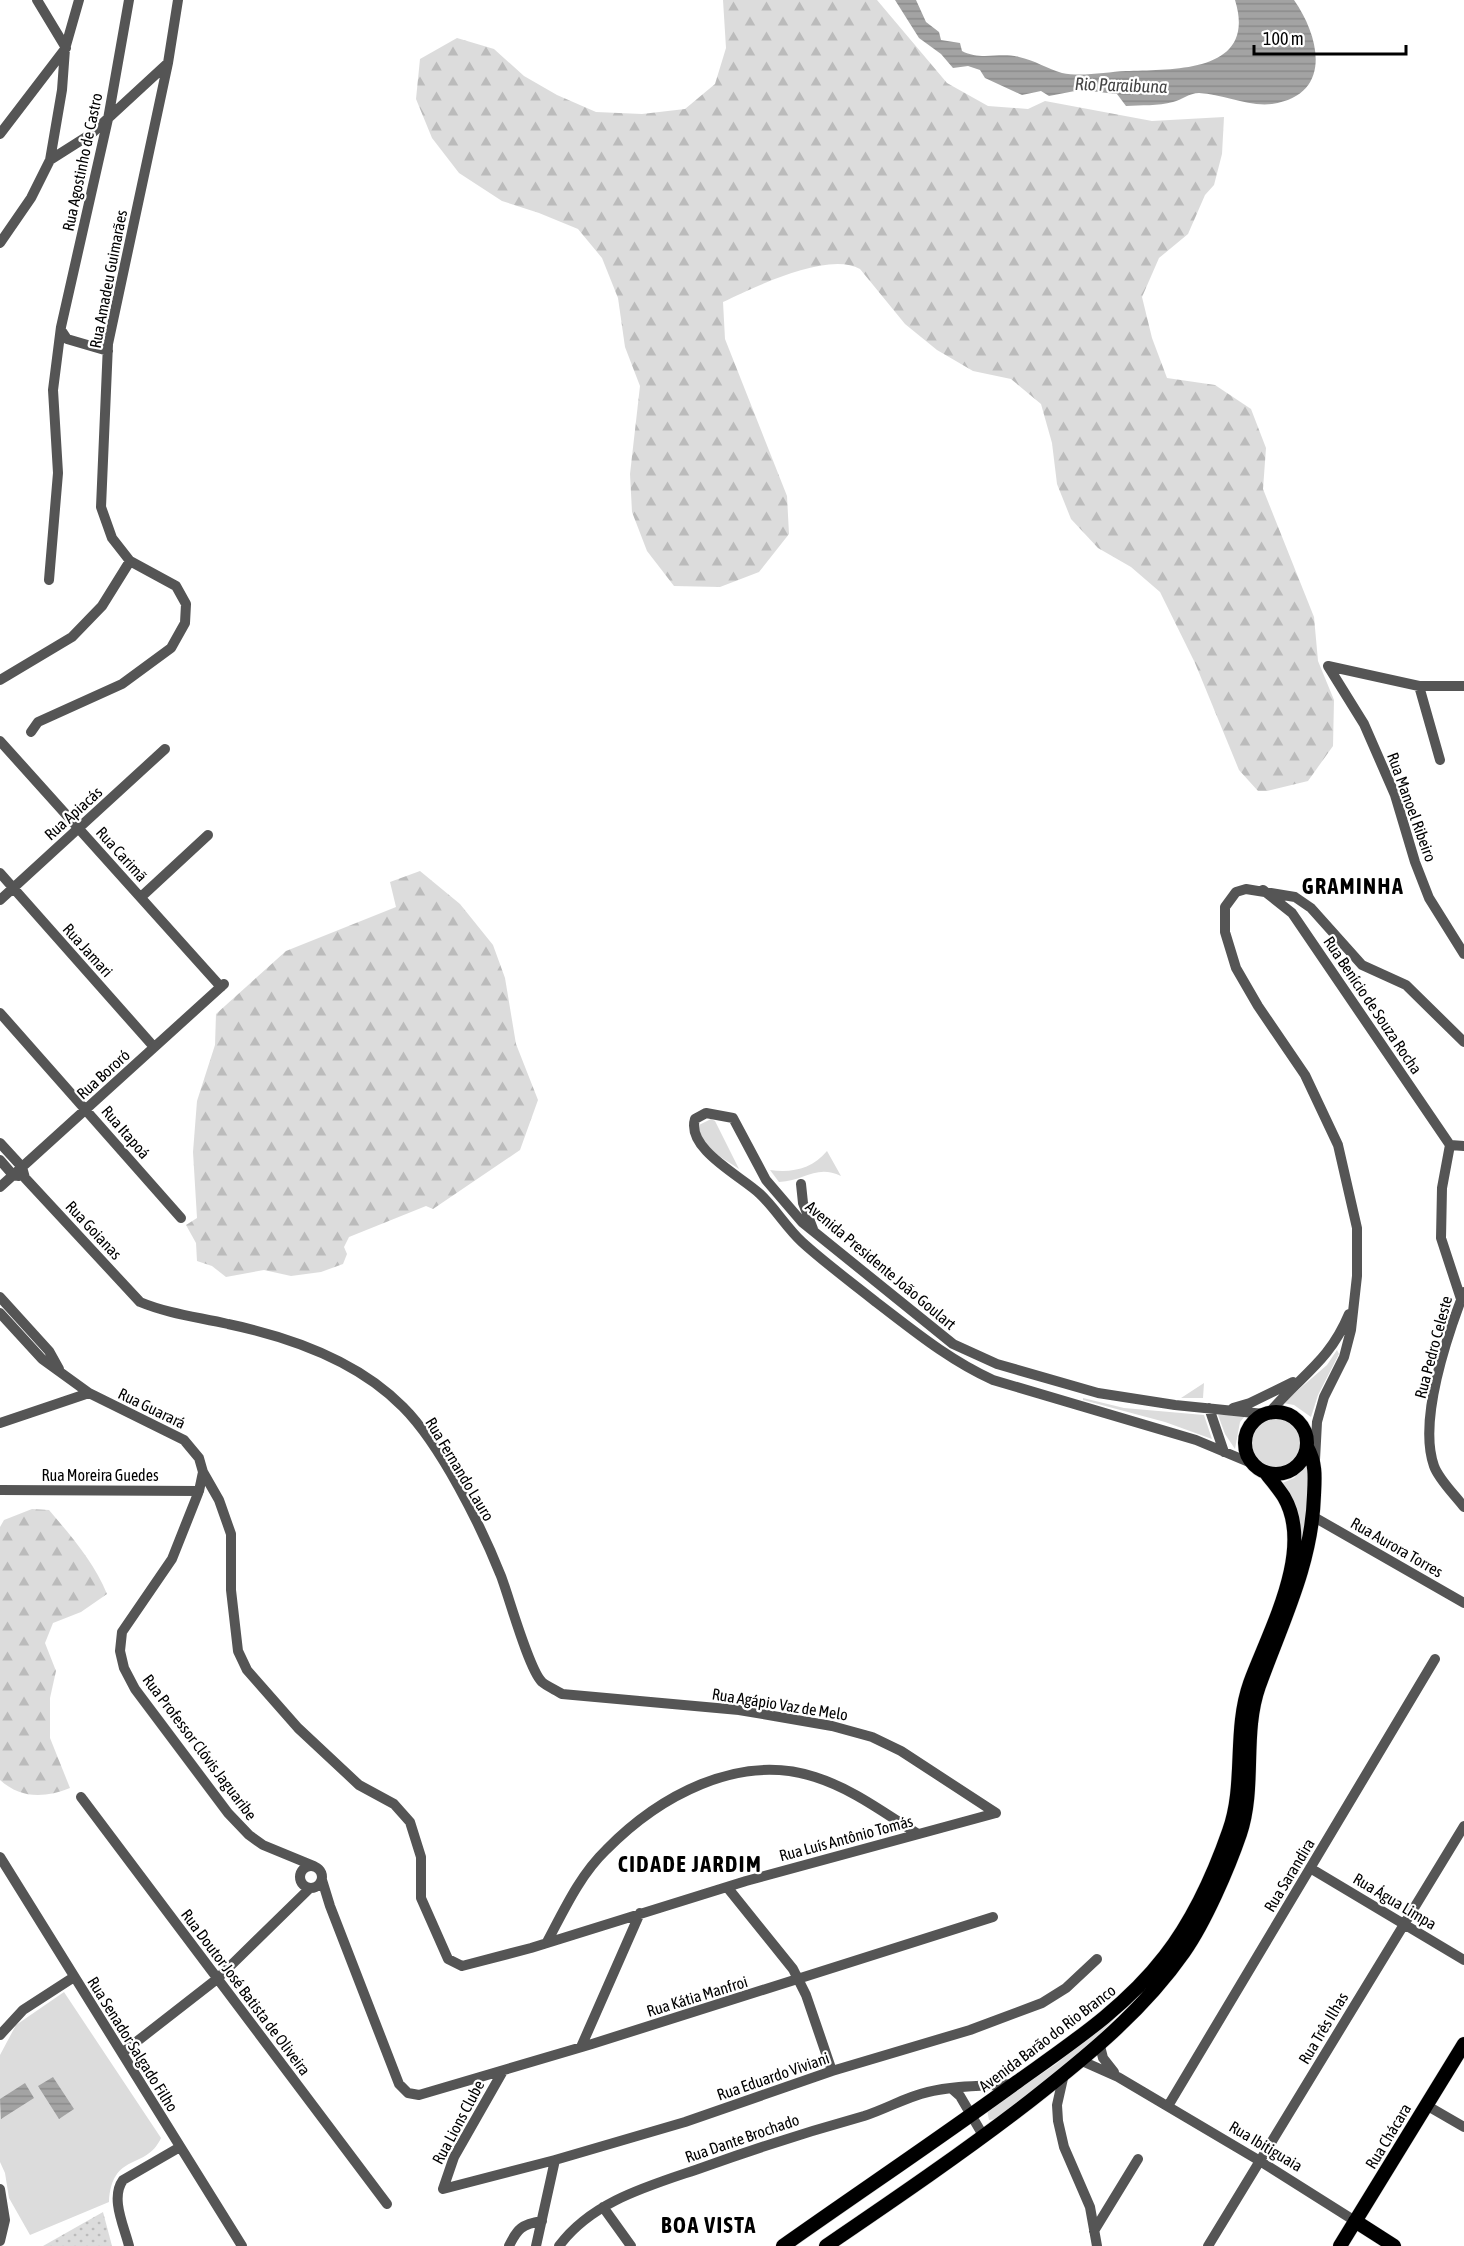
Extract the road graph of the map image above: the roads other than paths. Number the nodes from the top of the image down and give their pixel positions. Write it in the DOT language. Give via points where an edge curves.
graph roads {
  1 [pos="37,0"];
  2 [pos="79,0"];
  3 [pos="129,0"];
  4 [pos="178,0"];
  5 [pos="66,49"];
  6 [pos="168,63"];
  7 [pos="108,119"];
  8 [pos="0,134"];
  9 [pos="50,160"];
  10 [pos="0,243"];
  11 [pos="61,330"];
  12 [pos="108,351"];
  13 [pos="129,561"];
  14 [pos="49,580"];
  15 [pos="0,680"];
  16 [pos="1419,686"];
  17 [pos="1464,686"];
  18 [pos="31,732"];
  19 [pos="0,741"];
  20 [pos="165,749"];
  21 [pos="1440,760"];
  22 [pos="79,828"];
  23 [pos="208,835"];
  24 [pos="0,873"];
  25 [pos="14,888"];
  26 [pos="1262,890"];
  27 [pos="141,897"];
  28 [pos="0,900"];
  29 [pos="1464,954"];
  30 [pos="223,985"];
  31 [pos="0,1013"];
  32 [pos="1464,1042"];
  33 [pos="154,1047"];
  34 [pos="86,1109"];
  35 [pos="0,1143"];
  36 [pos="1450,1145"];
  37 [pos="1464,1146"];
  38 [pos="0,1160"];
  39 [pos="20,1173"];
  40 [pos="801,1184"];
  41 [pos="0,1187"];
  42 [pos="774,1190"];
  43 [pos="760,1194"];
  44 [pos="181,1218"];
  45 [pos="824,1239"];
  46 [pos="1463,1295"];
  47 [pos="0,1297"];
  48 [pos="140,1302"];
  49 [pos="1353,1306"];
  50 [pos="0,1313"];
  51 [pos="15,1322"];
  52 [pos="1310,1373"];
  53 [pos="89,1394"];
  54 [pos="1209,1408"];
  55 [pos="1227,1409"];
  56 [pos="1267,1413"];
  57 [pos="1317,1422"];
  58 [pos="0,1424"];
  59 [pos="1307,1444"];
  60 [pos="1230,1455"];
  61 [pos="1315,1462"];
  62 [pos="1251,1463"];
  63 [pos="203,1472"];
  64 [pos="1266,1473"];
  65 [pos="0,1490"];
  66 [pos="199,1491"];
  67 [pos="1464,1507"];
  68 [pos="1314,1517"];
  69 [pos="1294,1528"];
  70 [pos="1464,1603"];
  71 [pos="1435,1659"];
  72 [pos="541,1681"];
  73 [pos="81,1797"];
  74 [pos="996,1813"];
  75 [pos="1464,1826"];
  76 [pos="918,1834"];
  77 [pos="289,1854"];
  78 [pos="0,1857"];
  79 [pos="314,1866"];
  80 [pos="1310,1868"];
  81 [pos="300,1874"];
  82 [pos="5,1875"];
  83 [pos="316,1885"];
  84 [pos="727,1887"];
  85 [pos="640,1913"];
  86 [pos="993,1917"];
  87 [pos="1404,1924"];
  88 [pos="547,1942"];
  89 [pos="1097,1959"];
  90 [pos="1464,1960"];
  91 [pos="462,1966"];
  92 [pos="74,1977"];
  93 [pos="217,1979"];
  94 [pos="799,1980"];
  95 [pos="0,2035"];
  96 [pos="1464,2044"];
  97 [pos="1100,2046"];
  98 [pos="581,2047"];
  99 [pos="122,2053"];
  100 [pos="1082,2061"];
  101 [pos="502,2071"];
  102 [pos="832,2071"];
  103 [pos="1064,2074"];
  104 [pos="1118,2077"];
  105 [pos="1015,2084"];
  106 [pos="951,2088"];
  107 [pos="1426,2105"];
  108 [pos="1168,2106"];
  109 [pos="970,2116"];
  110 [pos="1464,2127"];
  111 [pos="984,2137"];
  112 [pos="180,2147"];
  113 [pos="1138,2159"];
  114 [pos="555,2160"];
  115 [pos="1260,2161"];
  116 [pos="0,2188"];
  117 [pos="443,2189"];
  118 [pos="387,2204"];
  119 [pos="603,2207"];
  120 [pos="1355,2221"];
  121 [pos="542,2222"];
  122 [pos="810,2227"];
  123 [pos="1094,2231"];
  124 [pos="0,2241"];
  125 [pos="129,2246"];
  126 [pos="242,2246"];
  127 [pos="509,2246"];
  128 [pos="536,2246"];
  129 [pos="559,2246"];
  130 [pos="631,2246"];
  131 [pos="783,2246"];
  132 [pos="826,2246"];
  133 [pos="1097,2246"];
  134 [pos="1208,2246"];
  135 [pos="1340,2246"];
  136 [pos="1394,2246"];
  1 -- 5 [label="street"];
  2 -- 5 [label="street"];
  3 -- 7 [label="street, Rua Agostinho de Castro"];
  4 -- 6 [label="street, Rua Amadeu Guimarães"];
  5 -- 8 [label="street"];
  5 -- 9 [label="street"];
  6 -- 7 [label="street"];
  6 -- 12 [label="street, Rua Amadeu Guimarães"];
  7 -- 9 [label="street" via="78,144"];
  7 -- 11 [label="street, Rua Agostinho de Castro"];
  9 -- 10 [label="street" via="31,198"];
  11 -- 12 [label="street" via="67,339"];
  11 -- 14 [label="street, Rua Agostinho de Castro" via="53,390 58,473"];
  12 -- 13 [label="street, Rua Amadeu Guimarães" via="101,507 112,538"];
  13 -- 15 [label="street" via="102,606 72,637"];
  13 -- 18 [label="street, Rua Amadeu Guimarães" via="176,586 186,604 185,623 171,648 122,684 38,722"];
  16 -- 17 [label="street, Rua Manoel Ribeiro"];
  16 -- 21 [label="street"];
  16 -- 29 [label="street, Rua Manoel Ribeiro" via="1328,666 1364,724 1395,795 1430,898"];
  19 -- 22 [label="street, Rua Carimã"];
  20 -- 22 [label="street, Rua Apiacás"];
  22 -- 25 [label="street, Rua Apiacás"];
  22 -- 27 [label="street, Rua Carimã"];
  23 -- 27 [label="street"];
  24 -- 25 [label="street, Rua Jamari"];
  25 -- 28 [label="street, Rua Apiacás"];
  25 -- 33 [label="street, Rua Jamari"];
  26 -- 32 [label="street" via="1295,897 1311,908 1362,965 1406,985"];
  26 -- 36 [label="street, Rua Benício de Souza Rocha" via="1292,913"];
  26 -- 49 [label="street" via="1236,892 1230,898 1225,907 1225,932 1236,968 1305,1075 1338,1145 1357,1228"];
  27 -- 30 [label="street, Rua Carimã"];
  30 -- 33 [label="street, Rua Bororó"];
  31 -- 34 [label="street, Rua Itapoá"];
  33 -- 34 [label="street, Rua Bororó"];
  34 -- 39 [label="street, Rua Bororó"];
  34 -- 44 [label="street, Rua Itapoá"];
  35 -- 39 [label="street, Rua Goianas"];
  36 -- 37 [label="street"];
  36 -- 46 [label="street" via="1442,1188 1441,1238"];
  38 -- 39 [label="street, Rua Goianas"];
  39 -- 41 [label="street, Rua Bororó"];
  39 -- 48 [label="street, Rua Goianas"];
  40 -- 45 [label="street" via="807,1218"];
  42 -- 43 [label="street"];
  42 -- 43 [label="street, Avenida Presidente João Goulart" via="733,1118 700,1115 693,1125 699,1142"];
  42 -- 45 [label="street, Avenida Presidente João Goulart" via="802,1222"];
  43 -- 60 [label="street, Avenida Presidente João Goulart" via="801,1240 962,1366 993,1380 1196,1440"];
  45 -- 54 [label="street, Avenida Presidente João Goulart" via="953,1344 983,1358 1098,1393"];
  46 -- 67 [label="street, Rua Pedro Celeste" via="1436,1385 1427,1438 1435,1468"];
  47 -- 51 [label="street, Rua Guarará"];
  48 -- 72 [label="street, Rua Fernando Lauro" via="162,1311 261,1332 342,1362 403,1407 422,1430 473,1513"];
  49 -- 52 [label="street" via="1340,1335"];
  49 -- 57 [label="street" via="1344,1357 1324,1397"];
  50 -- 51 [label="street, Rua Guarará"];
  51 -- 53 [label="street, Rua Guarará" via="49,1351 60,1372"];
  52 -- 55 [label="street" via="1250,1403"];
  52 -- 56 [label="street"];
  53 -- 58 [label="street"];
  53 -- 63 [label="street, Rua Guarará" via="184,1440 200,1458"];
  54 -- 55 [label="street, Avenida Presidente João Goulart"];
  54 -- 60 [label="street"];
  55 -- 56 [label="street, Avenida Presidente João Goulart"];
  56 -- 59 [label="main road" via="1279,1412 1294,1418 1301,1424"];
  56 -- 62 [label="main road" via="1249,1426 1245,1435 1246,1455"];
  57 -- 59 [label="street"];
  57 -- 61 [label="street"];
  59 -- 61 [label="main road"];
  59 -- 64 [label="main road" via="1302,1462 1294,1469 1286,1474"];
  60 -- 62 [label="street, Avenida Presidente João Goulart"];
  60 -- 69 [label="main road" via="1251,1468 1273,1490"];
  61 -- 68 [label="main road, Avenida Barão do Rio Branco"];
  62 -- 64 [label="main road"];
  63 -- 66 [label="street"];
  63 -- 91 [label="street, Rua Guarará" via="219,1500 231,1534 231,1590 238,1651 247,1670 306,1736 359,1785 394,1804 410,1822 421,1857 421,1898 448,1959"];
  64 -- 69 [label="main road, Avenida Barão do Rio Branco" via="1284,1497"];
  65 -- 66 [label="street, Rua Moreira Guedes"];
  66 -- 77 [label="street, Rua Professor Clóvis Jaguaribe" via="172,1559 122,1632 120,1651 124,1668 135,1689 228,1813 263,1845"];
  68 -- 70 [label="street, Rua Aurora Torres"];
  68 -- 97 [label="main road, Avenida Barão do Rio Branco" via="1303,1572 1258,1688 1249,1751 1247,1809 1239,1836 1186,1950"];
  69 -- 105 [label="main road, Avenida Barão do Rio Branco" via="1294,1565 1249,1687 1230,1830 1189,1920 1166,1955 1124,2002"];
  71 -- 80 [label="street, Rua Sarandira"];
  72 -- 74 [label="street, Rua Agápio Vaz de Melo" via="562,1694 739,1710 872,1737 901,1751"];
  73 -- 93 [label="street, Rua Doutor José Batista de Oliveira"];
  74 -- 76 [label="street, Rua Luís Antônio Tomás"];
  75 -- 87 [label="street, Rua Três Ilhas"];
  76 -- 84 [label="street, Rua Luís Antônio Tomás"];
  76 -- 88 [label="street" via="861,1797 814,1776 771,1769 717,1778 658,1805 605,1850 573,1892"];
  77 -- 79 [label="street, Rua Professor Clóvis Jaguaribe"];
  77 -- 81 [label="street"];
  78 -- 82 [label="street, Rua Senador Salgado Filho"];
  79 -- 81 [label="street" via="304,1868"];
  79 -- 83 [label="street" via="319,1870"];
  80 -- 87 [label="street, Rua Água Limpa"];
  80 -- 108 [label="street, Rua Sarandira"];
  81 -- 83 [label="street" via="301,1883"];
  82 -- 92 [label="street, Rua Senador Salgado Filho"];
  83 -- 93 [label="street"];
  83 -- 101 [label="street, Rua Kátia Manfroi" via="330,1906 399,2084 408,2093 419,2095"];
  84 -- 85 [label="street, Rua Luís Antônio Tomás"];
  84 -- 94 [label="street"];
  85 -- 88 [label="street, Rua Luís Antônio Tomás"];
  85 -- 98 [label="street"];
  86 -- 94 [label="street, Rua Kátia Manfroi"];
  87 -- 90 [label="street, Rua Água Limpa"];
  87 -- 115 [label="street, Rua Três Ilhas"];
  88 -- 91 [label="street, Rua Luís Antônio Tomás"];
  89 -- 102 [label="street, Rua Eduardo Viviani" via="1066,1988 1042,2003 970,2030"];
  92 -- 95 [label="street" via="23,2010"];
  92 -- 99 [label="street, Rua Senador Salgado Filho"];
  93 -- 99 [label="street"];
  93 -- 118 [label="street, Rua Doutor José Batista de Oliveira"];
  94 -- 98 [label="street, Rua Kátia Manfroi"];
  94 -- 102 [label="street"];
  96 -- 107 [label="main road, Rua Chácara"];
  97 -- 100 [label="main road, Avenida Barão do Rio Branco"];
  97 -- 104 [label="street, Rua Ibitiguaia" via="1102,2058"];
  98 -- 101 [label="street, Rua Kátia Manfroi"];
  99 -- 112 [label="street, Rua Senador Salgado Filho"];
  100 -- 103 [label="main road, Avenida Barão do Rio Branco"];
  100 -- 104 [label="street, Rua Ibitiguaia"];
  101 -- 117 [label="street, Rua Lions Clube" via="454,2157"];
  102 -- 114 [label="street, Rua Eduardo Viviani" via="685,2122"];
  103 -- 111 [label="main road, Avenida Barão do Rio Branco"];
  103 -- 123 [label="street" via="1057,2105 1058,2121 1064,2147 1090,2207"];
  104 -- 108 [label="street, Rua Ibitiguaia"];
  105 -- 106 [label="street, Rua Dante Brochado"];
  105 -- 109 [label="main road, Avenida Barão do Rio Branco"];
  106 -- 109 [label="street"];
  106 -- 119 [label="street, Rua Dante Brochado" via="926,2092 867,2115 788,2137 652,2184"];
  107 -- 110 [label="street"];
  107 -- 120 [label="main road, Rua Chácara"];
  108 -- 115 [label="street, Rua Ibitiguaia"];
  109 -- 111 [label="street"];
  109 -- 122 [label="main road, Avenida Barão do Rio Branco"];
  111 -- 132 [label="main road, Avenida Barão do Rio Branco"];
  112 -- 125 [label="street" via="123,2180 118,2187"];
  112 -- 126 [label="street, Rua Senador Salgado Filho"];
  113 -- 123 [label="street"];
  114 -- 117 [label="street, Rua Eduardo Viviani"];
  114 -- 121 [label="street"];
  115 -- 120 [label="street, Rua Ibitiguaia"];
  115 -- 134 [label="street, Rua Três Ilhas"];
  116 -- 124 [label="street" via="5,2220"];
  119 -- 129 [label="street, Rua Dante Brochado" via="572,2228"];
  119 -- 130 [label="street"];
  120 -- 135 [label="main road, Rua Chácara"];
  120 -- 136 [label="main road, Rua Ibitiguaia"];
  121 -- 127 [label="street" via="526,2223 519,2228"];
  121 -- 128 [label="street"];
  122 -- 131 [label="main road, Avenida Barão do Rio Branco"];
  122 -- 132 [label="main road"];
  123 -- 133 [label="street"];
}
